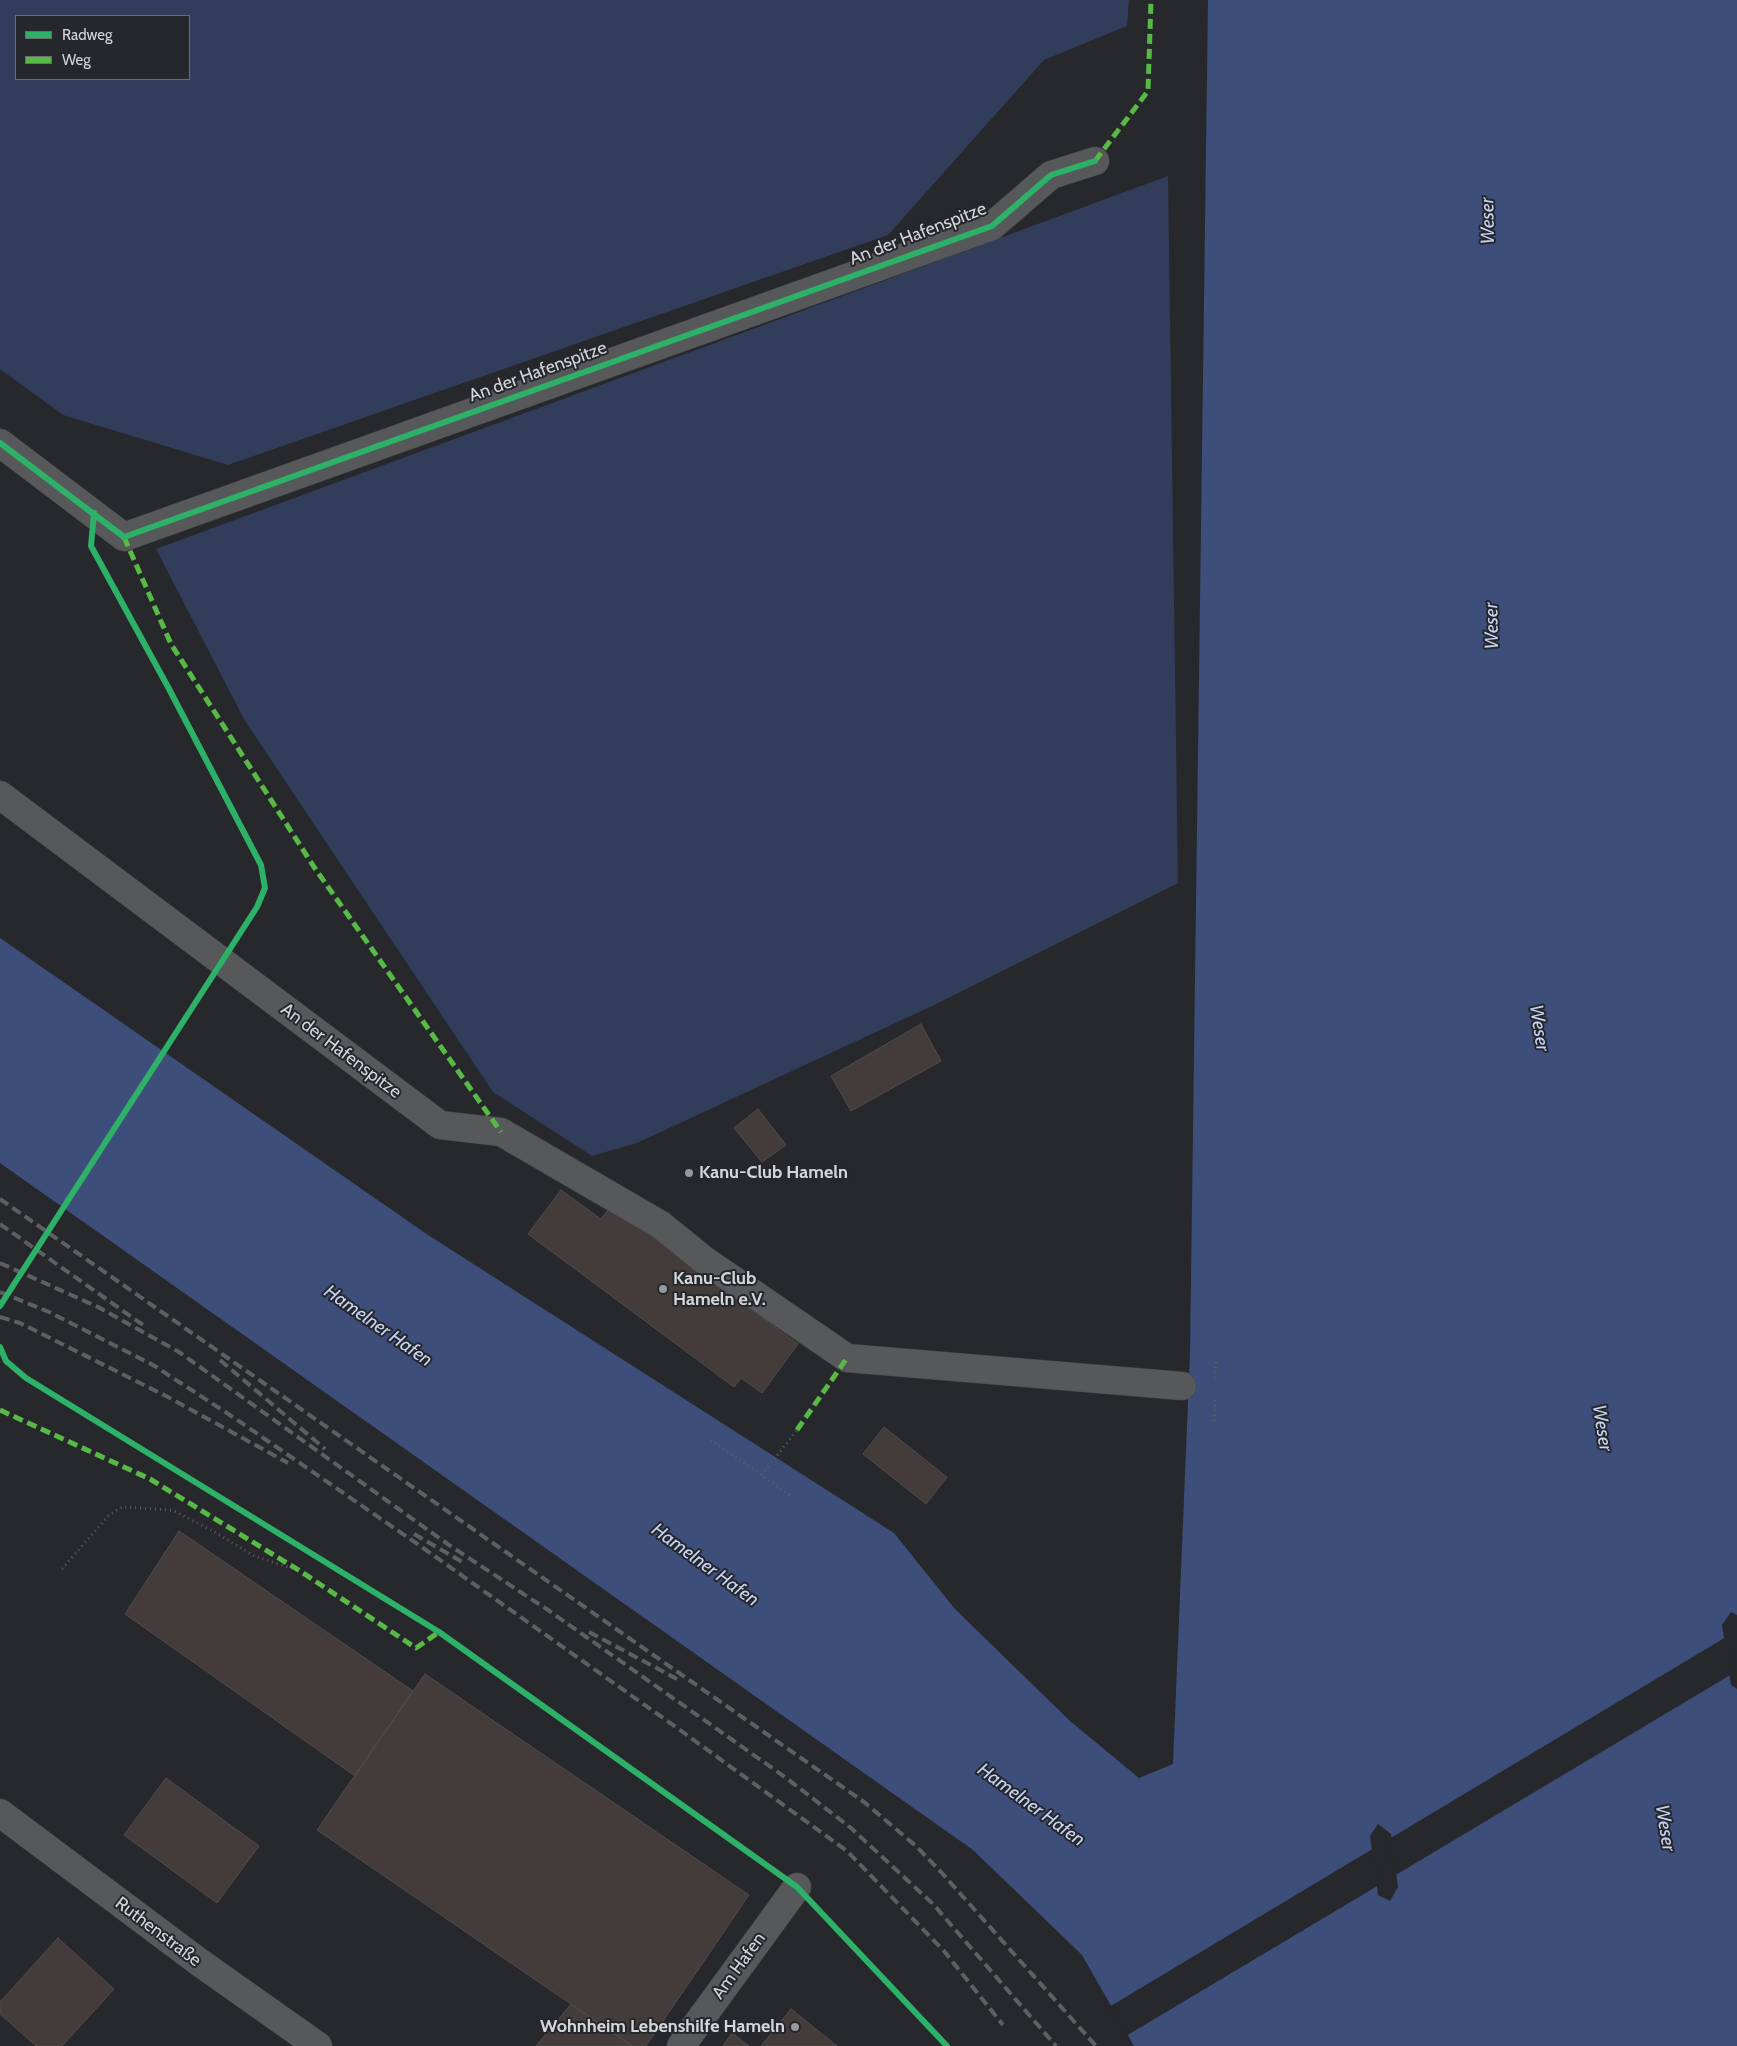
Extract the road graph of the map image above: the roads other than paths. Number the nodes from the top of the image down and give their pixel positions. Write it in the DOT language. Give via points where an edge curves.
graph roads {
  1 [pos="1095,161"];
  2 [pos="0,443"];
  3 [pos="0,795"];
  4 [pos="1182,1386"];
  5 [pos="0,1813"];
  6 [pos="797,1887"];
  7 [pos="318,2046"];
  8 [pos="681,2046"];
  1 -- 2 [label="street, An der Hafenspitze" via="1051,175 992,226 124,537"];
  3 -- 4 [label="street, An der Hafenspitze" via="440,1126 501,1132 661,1225 704,1260 847,1358"];
  5 -- 7 [label="street, Ruthenstraße" via="199,1962"];
  6 -- 8 [label="street, Am Hafen"];
}
